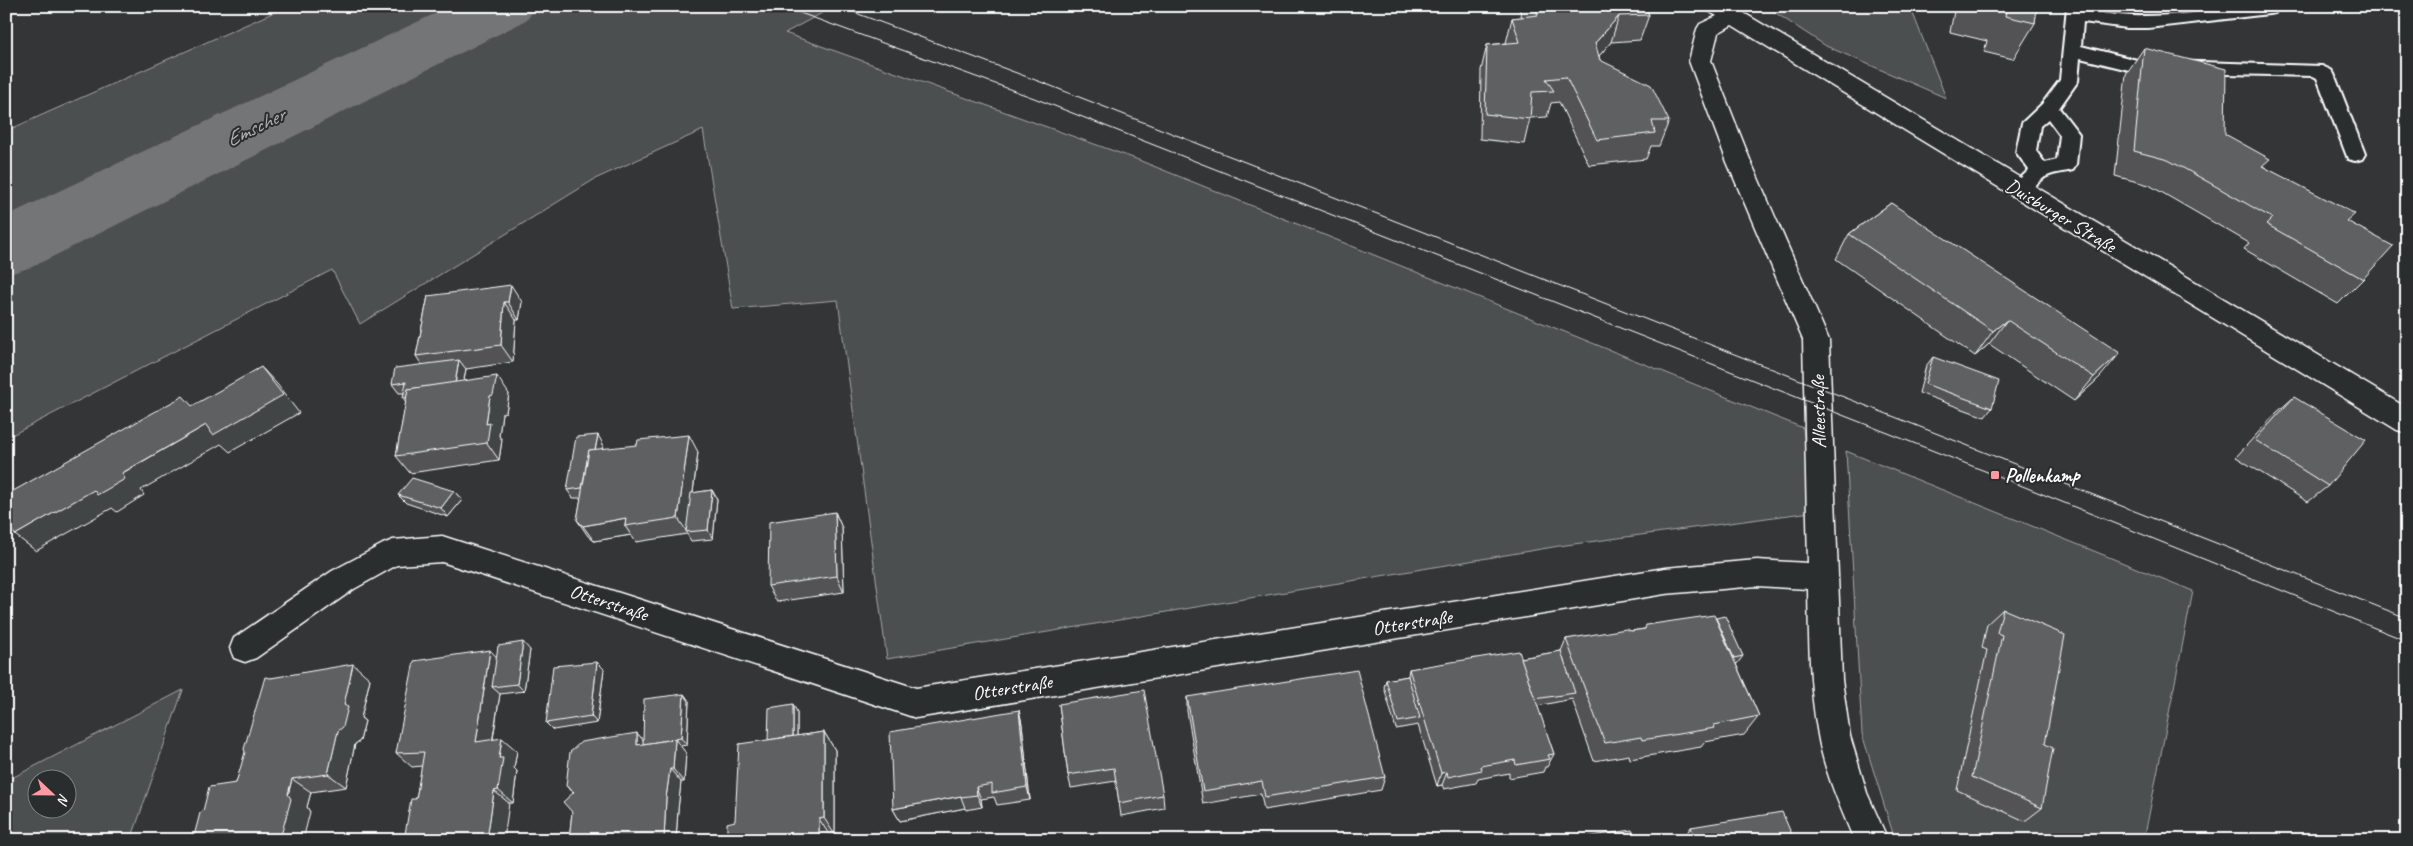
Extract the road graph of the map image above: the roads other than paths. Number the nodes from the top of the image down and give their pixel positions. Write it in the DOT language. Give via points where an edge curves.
graph roads {
  1 [pos="2269,9"];
  2 [pos="1725,11"];
  3 [pos="2076,11"];
  4 [pos="2072,50"];
  5 [pos="2050,108"];
  6 [pos="2355,154"];
  7 [pos="2040,171"];
  8 [pos="2018,190"];
  9 [pos="2407,422"];
  10 [pos="1823,577"];
  11 [pos="245,648"];
  12 [pos="1871,840"];
  1 -- 3 [label="lane" via="2148,22 2127,22"];
  2 -- 8 [label="street, Duisburger Straße"];
  2 -- 10 [label="street, Alleestraße" via="1708,29 1700,61 1816,340"];
  3 -- 4 [label="lane"];
  4 -- 5 [label="lane" via="2068,81"];
  4 -- 6 [label="lane" via="2137,66 2316,70 2325,74"];
  5 -- 7 [label="lane" via="2031,123 2026,152"];
  5 -- 7 [label="lane" via="2070,134 2066,165"];
  7 -- 8 [label="lane"];
  8 -- 9 [label="street, Duisburger Straße"];
  10 -- 11 [label="street, Otterstraße" via="1757,573 1665,581 916,702 442,549 393,553 342,580"];
  10 -- 12 [label="street, Alleestraße" via="1826,680 1834,736 1851,794"];
}
